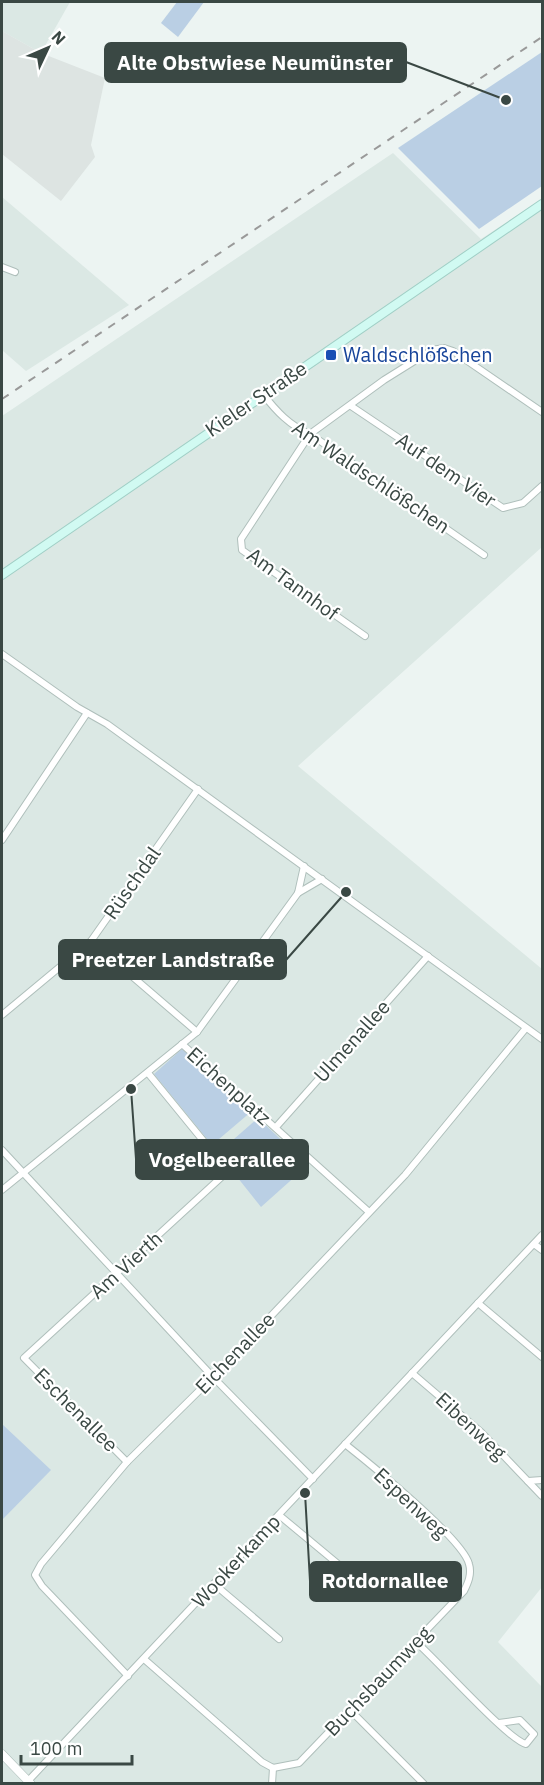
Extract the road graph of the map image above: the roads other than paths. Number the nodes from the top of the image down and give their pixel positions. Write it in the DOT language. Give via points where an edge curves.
graph roads {
  1 [pos="543,204"];
  2 [pos="2,267"];
  3 [pos="15,272"];
  4 [pos="263,394"];
  5 [pos="351,406"];
  6 [pos="543,412"];
  7 [pos="310,434"];
  8 [pos="543,486"];
  9 [pos="484,555"];
  10 [pos="2,575"];
  11 [pos="365,636"];
  12 [pos="2,654"];
  13 [pos="87,713"];
  14 [pos="198,789"];
  15 [pos="2,840"];
  16 [pos="304,866"];
  17 [pos="322,879"];
  18 [pos="298,893"];
  19 [pos="91,941"];
  20 [pos="428,956"];
  21 [pos="2,1015"];
  22 [pos="526,1028"];
  23 [pos="197,1032"];
  24 [pos="543,1039"];
  25 [pos="182,1044"];
  26 [pos="148,1073"];
  27 [pos="276,1127"];
  28 [pos="2,1150"];
  29 [pos="23,1173"];
  30 [pos="2,1190"];
  31 [pos="369,1212"];
  32 [pos="543,1235"];
  33 [pos="534,1244"];
  34 [pos="543,1250"];
  35 [pos="116,1273"];
  36 [pos="478,1303"];
  37 [pos="543,1357"];
  38 [pos="24,1358"];
  39 [pos="412,1373"];
  40 [pos="213,1377"];
  41 [pos="345,1444"];
  42 [pos="128,1462"];
  43 [pos="314,1479"];
  44 [pos="543,1480"];
  45 [pos="528,1481"];
  46 [pos="543,1496"];
  47 [pos="279,1515"];
  48 [pos="338,1564"];
  49 [pos="214,1584"];
  50 [pos="457,1599"];
  51 [pos="279,1639"];
  52 [pos="417,1642"];
  53 [pos="144,1659"];
  54 [pos="128,1676"];
  55 [pos="351,1711"];
  56 [pos="499,1723"];
  57 [pos="2,1754"];
  58 [pos="273,1767"];
  59 [pos="30,1782"];
  60 [pos="272,1784"];
  61 [pos="424,1784"];
  1 -- 4 [label="main road, Kieler Straße"];
  2 -- 3 [label="street"];
  4 -- 7 [label="street, Am Waldschlößchen" via="297,429"];
  4 -- 10 [label="main road, Kieler Straße"];
  5 -- 6 [label="street" via="432,350 444,348"];
  5 -- 7 [label="street"];
  5 -- 8 [label="street, Auf dem Vier" via="503,508 523,503"];
  7 -- 9 [label="street, Am Waldschlößchen"];
  7 -- 11 [label="street, Am Tannhof" via="241,539 242,550"];
  12 -- 13 [label="street"];
  13 -- 14 [label="street"];
  13 -- 15 [label="street"];
  14 -- 16 [label="street"];
  14 -- 19 [label="street, Rüschdal"];
  16 -- 17 [label="street"];
  16 -- 18 [label="street"];
  17 -- 18 [label="street"];
  17 -- 20 [label="street"];
  18 -- 23 [label="street"];
  19 -- 21 [label="street, Rüschdal"];
  19 -- 23 [label="street"];
  20 -- 22 [label="street"];
  20 -- 27 [label="street, Ulmenallee"];
  22 -- 24 [label="street"];
  22 -- 31 [label="street, Eichenallee" via="405,1175"];
  23 -- 25 [label="street"];
  25 -- 26 [label="street"];
  25 -- 27 [label="street, Eichenplatz"];
  26 -- 29 [label="street"];
  26 -- 35 [label="street, Am Vierth" via="228,1171"];
  27 -- 31 [label="street, Eichenplatz"];
  28 -- 29 [label="street"];
  29 -- 30 [label="street"];
  29 -- 35 [label="street"];
  31 -- 40 [label="street, Eichenallee"];
  32 -- 33 [label="street, Wookerkamp"];
  33 -- 34 [label="street"];
  33 -- 36 [label="street, Wookerkamp"];
  35 -- 38 [label="street, Am Vierth"];
  35 -- 40 [label="street"];
  36 -- 37 [label="street"];
  36 -- 39 [label="street, Wookerkamp"];
  38 -- 42 [label="street, Eschenallee"];
  39 -- 41 [label="street, Wookerkamp"];
  39 -- 45 [label="street, Eibenweg" via="481,1432"];
  40 -- 42 [label="street, Eichenallee"];
  40 -- 43 [label="street"];
  41 -- 43 [label="street, Wookerkamp"];
  41 -- 50 [label="street, Espenweg" via="395,1485 466,1556 469,1582"];
  42 -- 54 [label="street, Eichenallee" via="35,1575"];
  43 -- 47 [label="street, Wookerkamp"];
  44 -- 45 [label="street"];
  45 -- 46 [label="street, Eibenweg"];
  47 -- 48 [label="street"];
  47 -- 49 [label="street, Wookerkamp"];
  49 -- 51 [label="street"];
  49 -- 53 [label="street, Wookerkamp"];
  50 -- 52 [label="street, Buchsbaumweg"];
  52 -- 55 [label="street, Buchsbaumweg"];
  52 -- 56 [label="street"];
  53 -- 54 [label="street, Wookerkamp"];
  53 -- 58 [label="street" via="262,1762"];
  54 -- 59 [label="street, Wookerkamp"];
  55 -- 58 [label="street, Buchsbaumweg" via="299,1763"];
  55 -- 61 [label="street"];
  56 -- 56 [label="street" via="519,1743 531,1741 534,1734 520,1720"];
  57 -- 59 [label="street"];
  58 -- 60 [label="street"];
}
